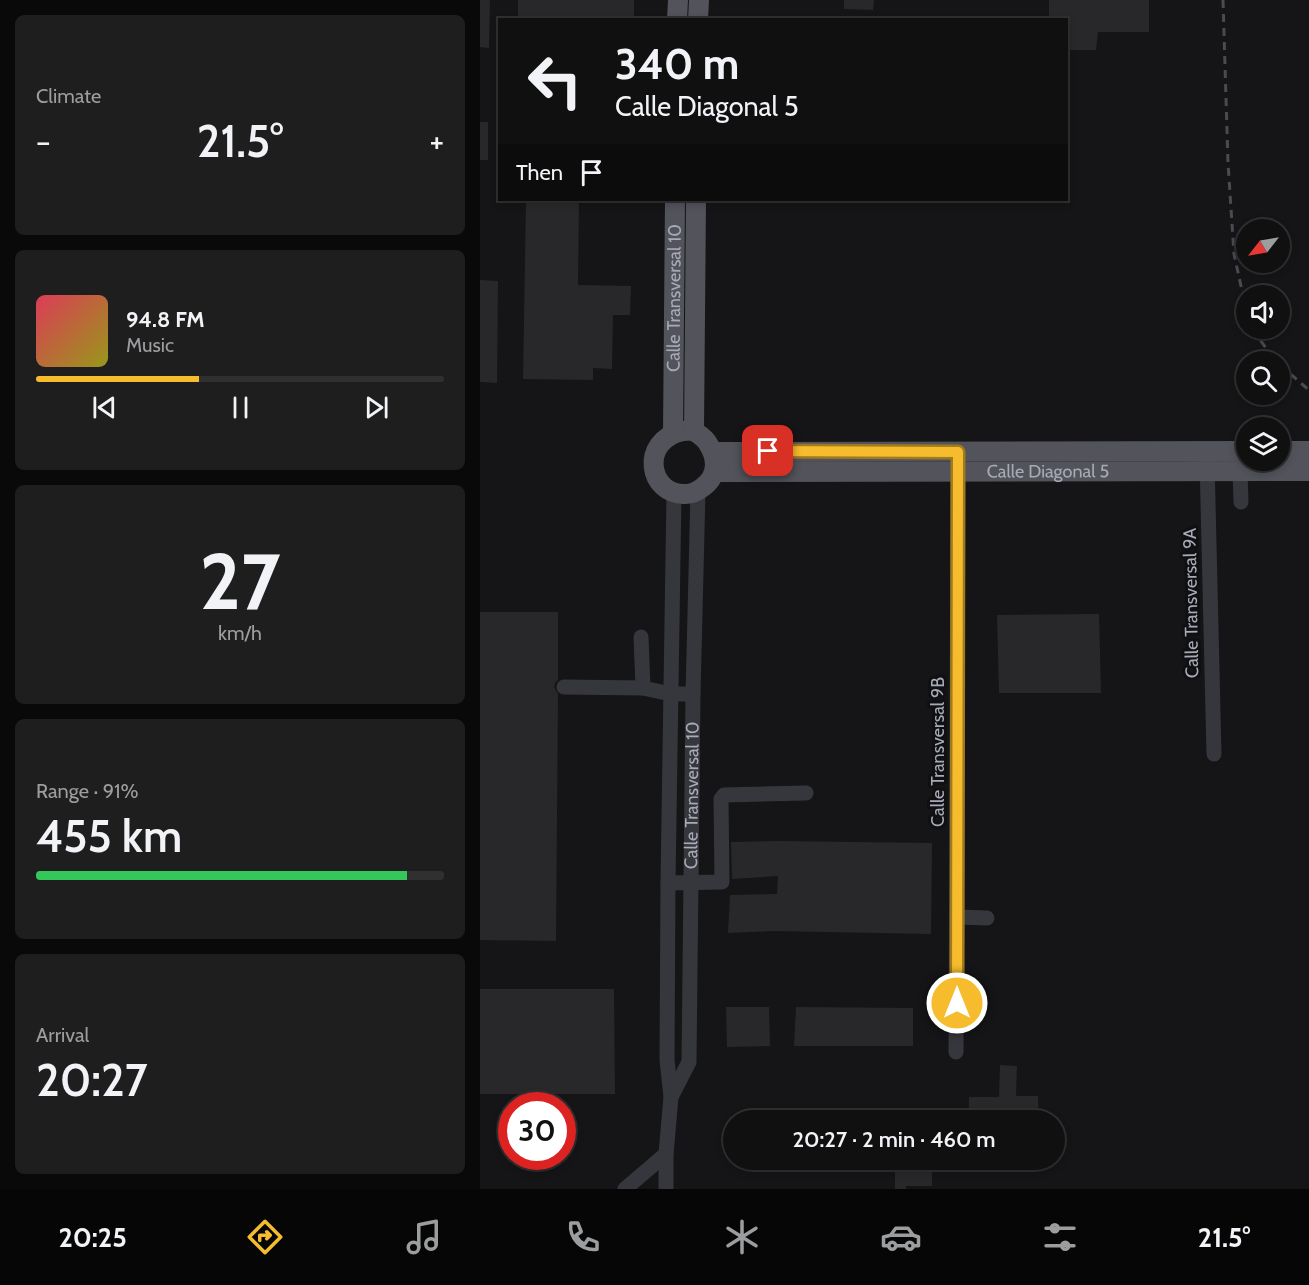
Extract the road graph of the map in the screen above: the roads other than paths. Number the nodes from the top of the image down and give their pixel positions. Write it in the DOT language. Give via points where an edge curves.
graph roads {
  1 [pos="678,0"];
  2 [pos="699,0"];
  3 [pos="678,18"];
  4 [pos="699,18"];
  5 [pos="675,201"];
  6 [pos="696,201"];
  7 [pos="694,431"];
  8 [pos="673,433"];
  9 [pos="1206,450"];
  10 [pos="1236,451"];
  11 [pos="1290,451"];
  12 [pos="1309,451"];
  13 [pos="713,452"];
  14 [pos="958,452"];
  15 [pos="1207,471"];
  16 [pos="1236,471"];
  17 [pos="1240,471"];
  18 [pos="1290,471"];
  19 [pos="1309,471"];
  20 [pos="715,472"];
  21 [pos="958,472"];
  22 [pos="698,491"];
  23 [pos="674,492"];
  24 [pos="1241,502"];
  25 [pos="641,637"];
  26 [pos="564,687"];
  27 [pos="643,688"];
  28 [pos="671,693"];
  29 [pos="693,694"];
  30 [pos="1214,754"];
  31 [pos="806,793"];
  32 [pos="668,883"];
  33 [pos="691,883"];
  34 [pos="957,917"];
  35 [pos="987,918"];
  36 [pos="956,1052"];
  37 [pos="671,1097"];
  38 [pos="666,1154"];
  39 [pos="625,1189"];
  40 [pos="666,1189"];
  1 -- 3 [label="main road"];
  2 -- 4 [label="main road"];
  5 -- 8 [label="main road, Calle Transversal 10"];
  6 -- 7 [label="main road, Calle Transversal 10"];
  7 -- 8 [label="main road"];
  7 -- 13 [label="main road"];
  8 -- 23 [label="main road" via="657,447 654,468 657,478"];
  9 -- 10 [label="main road, Calle Diagonal 5"];
  9 -- 14 [label="main road, Calle Diagonal 5"];
  9 -- 15 [label="street, Calle Transversal 9A"];
  11 -- 12 [label="main road"];
  13 -- 14 [label="main road, Calle Diagonal 5"];
  13 -- 20 [label="main road"];
  14 -- 21 [label="street, Calle Transversal 9B"];
  15 -- 16 [label="main road, Calle Diagonal 5"];
  15 -- 21 [label="main road, Calle Diagonal 5"];
  15 -- 30 [label="street, Calle Transversal 9A"];
  17 -- 24 [label="street"];
  18 -- 19 [label="main road, Calle Diagonal 5"];
  20 -- 21 [label="main road, Calle Diagonal 5"];
  20 -- 22 [label="main road"];
  21 -- 34 [label="street, Calle Transversal 9B"];
  22 -- 23 [label="main road"];
  22 -- 29 [label="street, Calle Transversal 10"];
  23 -- 28 [label="street, Calle Transversal 10"];
  25 -- 27 [label="street"];
  26 -- 27 [label="street"];
  27 -- 28 [label="street"];
  28 -- 29 [label="street"];
  28 -- 32 [label="street, Calle Transversal 10"];
  29 -- 33 [label="street, Calle Transversal 10"];
  31 -- 33 [label="street" via="724,795 722,882"];
  32 -- 33 [label="street"];
  32 -- 37 [label="street, Calle Transversal 10"];
  33 -- 37 [label="street, Calle Transversal 10" via="688,1062"];
  34 -- 35 [label="street"];
  34 -- 36 [label="street, Calle Transversal 9B"];
  37 -- 38 [label="street, Calle Transversal 10"];
  38 -- 39 [label="street"];
  38 -- 40 [label="street, Calle Transversal 10"];
}
